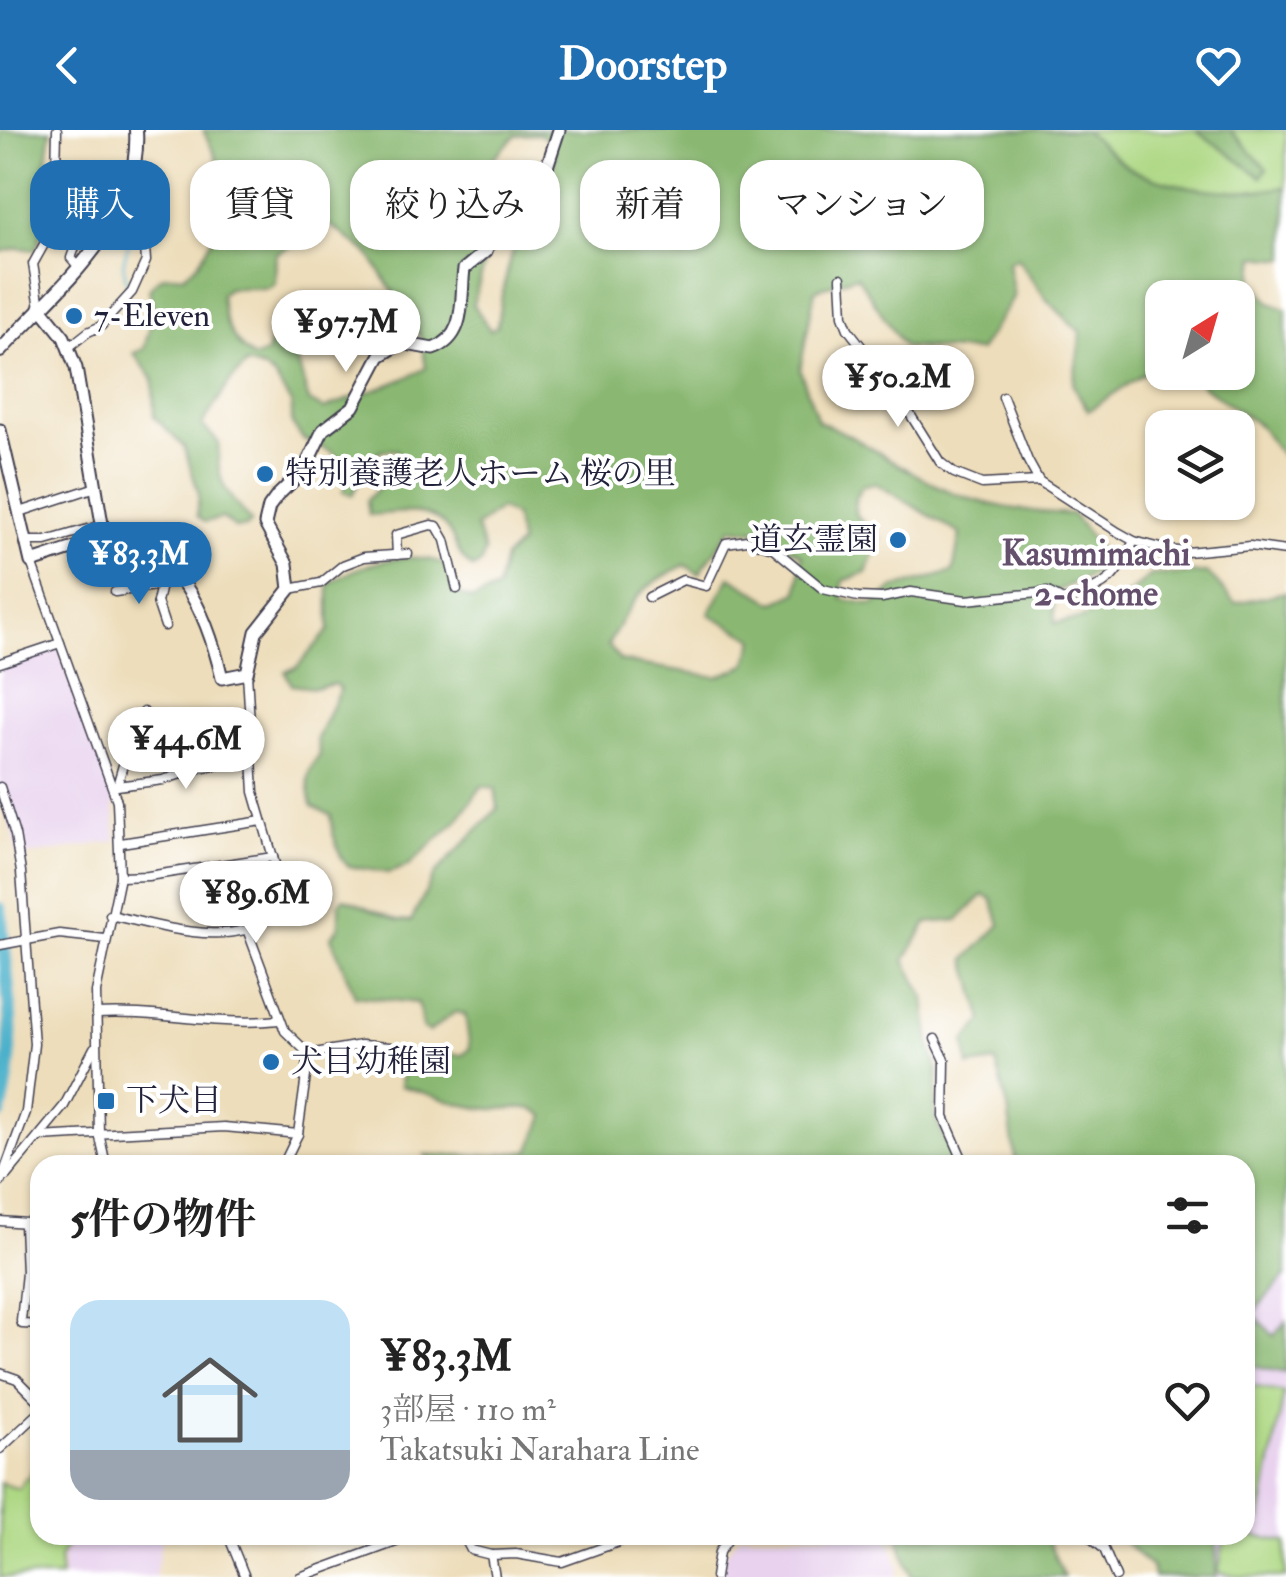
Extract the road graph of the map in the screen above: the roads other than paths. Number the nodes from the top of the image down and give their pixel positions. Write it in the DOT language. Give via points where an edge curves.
graph roads {
  1 [pos="56,130"];
  2 [pos="136,130"];
  3 [pos="559,130"];
  4 [pos="134,160"];
  5 [pos="74,250"];
  6 [pos="91,250"];
  7 [pos="148,250"];
  8 [pos="78,266"];
  9 [pos="841,278"];
  10 [pos="40,308"];
  11 [pos="69,347"];
  12 [pos="0,351"];
  13 [pos="1002,396"];
  14 [pos="0,430"];
  15 [pos="5,474"];
  16 [pos="1040,481"];
  17 [pos="96,487"];
  18 [pos="20,512"];
  19 [pos="102,526"];
  20 [pos="26,541"];
  21 [pos="1134,541"];
  22 [pos="105,542"];
  23 [pos="1286,550"];
  24 [pos="408,554"];
  25 [pos="397,555"];
  26 [pos="31,562"];
  27 [pos="178,578"];
  28 [pos="162,585"];
  29 [pos="290,588"];
  30 [pos="457,589"];
  31 [pos="115,592"];
  32 [pos="649,597"];
  33 [pos="165,626"];
  34 [pos="60,643"];
  35 [pos="0,663"];
  36 [pos="247,673"];
  37 [pos="144,712"];
  38 [pos="197,733"];
  39 [pos="129,743"];
  40 [pos="252,759"];
  41 [pos="0,787"];
  42 [pos="115,787"];
  43 [pos="262,820"];
  44 [pos="120,843"];
  45 [pos="273,857"];
  46 [pos="120,876"];
  47 [pos="110,915"];
  48 [pos="247,929"];
  49 [pos="230,936"];
  50 [pos="105,939"];
  51 [pos="25,942"];
  52 [pos="0,945"];
  53 [pos="253,945"];
  54 [pos="96,1014"];
  55 [pos="279,1020"];
  56 [pos="935,1039"];
  57 [pos="96,1044"];
  58 [pos="390,1047"];
  59 [pos="308,1054"];
  60 [pos="98,1133"];
  61 [pos="298,1134"];
  62 [pos="39,1137"];
  63 [pos="104,1155"];
  64 [pos="287,1155"];
  65 [pos="961,1155"];
  66 [pos="0,1183"];
  67 [pos="0,1222"];
  68 [pos="24,1224"];
  69 [pos="30,1224"];
  70 [pos="30,1324"];
  71 [pos="1,1376"];
  72 [pos="30,1392"];
  73 [pos="30,1421"];
  74 [pos="0,1448"];
  75 [pos="232,1545"];
  76 [pos="388,1545"];
  77 [pos="468,1545"];
  78 [pos="610,1545"];
  79 [pos="724,1545"];
  80 [pos="1099,1545"];
  81 [pos="491,1556"];
  82 [pos="246,1577"];
  83 [pos="300,1577"];
  84 [pos="495,1577"];
  85 [pos="716,1577"];
  86 [pos="1116,1577"];
  1 -- 10 [label="street" via="56,215 34,264"];
  2 -- 4 [label="main road"];
  3 -- 29 [label="main road" via="543,179 497,223 483,254 464,269 462,316 448,339 433,349 406,342 385,352 353,407 323,430 304,470 269,507 264,524 287,564"];
  5 -- 8 [label="street"];
  6 -- 8 [label="main road"];
  7 -- 11 [label="street" via="132,292 102,326"];
  8 -- 10 [label="main road"];
  9 -- 16 [label="street" via="848,329 940,462 982,484"];
  10 -- 11 [label="main road"];
  10 -- 12 [label="main road"];
  11 -- 17 [label="main road"];
  13 -- 16 [label="street"];
  14 -- 15 [label="main road"];
  15 -- 18 [label="main road"];
  16 -- 21 [label="street"];
  17 -- 18 [label="street"];
  17 -- 19 [label="main road"];
  18 -- 20 [label="main road"];
  19 -- 20 [label="street"];
  19 -- 22 [label="main road"];
  20 -- 26 [label="main road"];
  21 -- 23 [label="street" via="1187,552"];
  21 -- 32 [label="street" via="1102,586 1064,601 1048,592 966,600 910,592 858,597 823,589 773,548 747,540 726,543 706,586 683,580"];
  22 -- 26 [label="main road"];
  22 -- 27 [label="main road" via="152,554"];
  24 -- 25 [label="street"];
  25 -- 29 [label="street" via="364,557 321,584"];
  25 -- 30 [label="street" via="396,535 437,526"];
  26 -- 34 [label="street"];
  27 -- 28 [label="street"];
  27 -- 36 [label="main road" via="210,628 222,678"];
  28 -- 31 [label="street"];
  28 -- 33 [label="street" via="157,602"];
  29 -- 36 [label="main road" via="256,632"];
  34 -- 35 [label="street"];
  34 -- 42 [label="street"];
  36 -- 40 [label="street"];
  37 -- 39 [label="street"];
  38 -- 39 [label="street"];
  39 -- 42 [label="street"];
  40 -- 42 [label="street"];
  40 -- 43 [label="street"];
  41 -- 51 [label="street" via="15,835"];
  42 -- 44 [label="street"];
  43 -- 44 [label="street"];
  43 -- 45 [label="street"];
  44 -- 46 [label="street"];
  45 -- 46 [label="street"];
  45 -- 48 [label="street" via="280,906"];
  46 -- 47 [label="street"];
  47 -- 49 [label="street"];
  47 -- 50 [label="street"];
  48 -- 49 [label="street"];
  48 -- 53 [label="street"];
  49 -- 53 [label="street"];
  50 -- 51 [label="street" via="59,934"];
  50 -- 54 [label="street"];
  51 -- 52 [label="street"];
  51 -- 66 [label="street" via="32,1078 24,1122"];
  53 -- 55 [label="street"];
  54 -- 55 [label="street" via="247,1024"];
  54 -- 57 [label="street"];
  55 -- 59 [label="street"];
  56 -- 65 [label="street" via="945,1060 944,1117"];
  57 -- 60 [label="street"];
  57 -- 62 [label="street" via="64,1106"];
  58 -- 59 [label="street"];
  59 -- 61 [label="street"];
  60 -- 61 [label="street" via="224,1127"];
  60 -- 62 [label="street"];
  60 -- 63 [label="street"];
  61 -- 64 [label="street"];
  62 -- 66 [label="street"];
  67 -- 68 [label="street"];
  68 -- 69 [label="street"];
  68 -- 70 [label="street" via="22,1324"];
  71 -- 72 [label="street" via="16,1378"];
  73 -- 74 [label="street"];
  75 -- 82 [label="street"];
  76 -- 83 [label="street"];
  77 -- 81 [label="street"];
  78 -- 81 [label="street" via="562,1562"];
  79 -- 85 [label="street"];
  80 -- 86 [label="street"];
  81 -- 84 [label="street"];
}
